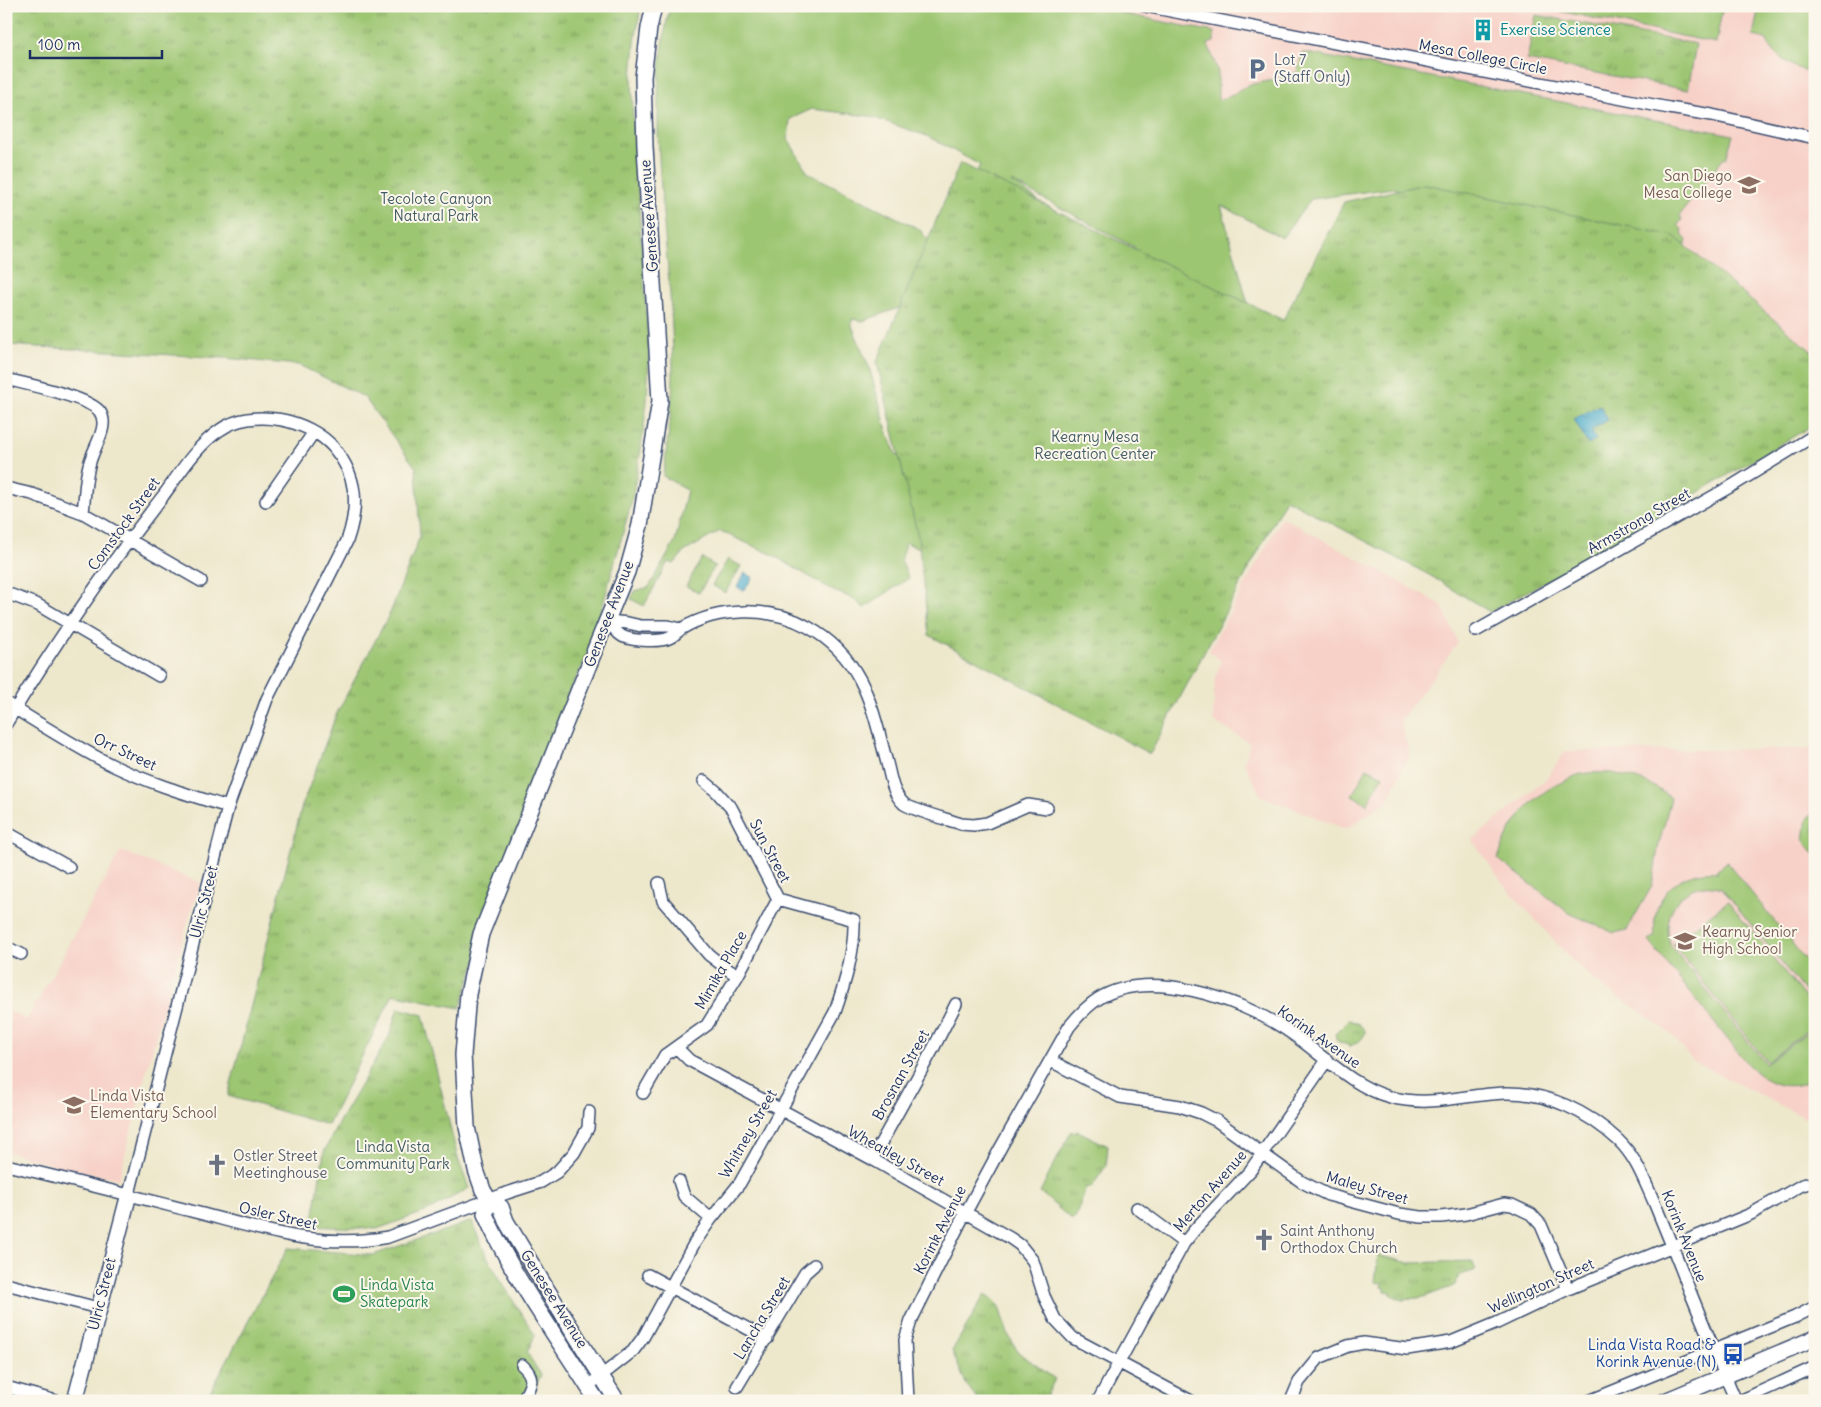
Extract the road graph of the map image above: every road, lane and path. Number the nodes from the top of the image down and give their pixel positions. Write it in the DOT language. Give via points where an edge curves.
graph roads {
  1 [pos="654,6"];
  2 [pos="1145,6"];
  3 [pos="1815,138"];
  4 [pos="6,379"];
  5 [pos="314,432"];
  6 [pos="1815,436"];
  7 [pos="6,488"];
  8 [pos="266,501"];
  9 [pos="83,513"];
  10 [pos="128,540"];
  11 [pos="201,581"];
  12 [pos="6,593"];
  13 [pos="608,621"];
  14 [pos="71,625"];
  15 [pos="1476,631"];
  16 [pos="160,676"];
  17 [pos="11,705"];
  18 [pos="6,724"];
  19 [pos="704,781"];
  20 [pos="228,807"];
  21 [pos="1047,808"];
  22 [pos="6,832"];
  23 [pos="69,867"];
  24 [pos="660,882"];
  25 [pos="778,899"];
  26 [pos="854,920"];
  27 [pos="6,947"];
  28 [pos="21,954"];
  29 [pos="738,975"];
  30 [pos="956,1004"];
  31 [pos="677,1048"];
  32 [pos="1327,1060"];
  33 [pos="1051,1062"];
  34 [pos="643,1093"];
  35 [pos="779,1110"];
  36 [pos="589,1112"];
  37 [pos="1262,1154"];
  38 [pos="872,1159"];
  39 [pos="6,1165"];
  40 [pos="679,1181"];
  41 [pos="1815,1182"];
  42 [pos="128,1194"];
  43 [pos="489,1200"];
  44 [pos="1137,1208"];
  45 [pos="966,1212"];
  46 [pos="711,1219"];
  47 [pos="1184,1243"];
  48 [pos="1673,1245"];
  49 [pos="814,1265"];
  50 [pos="648,1275"];
  51 [pos="6,1284"];
  52 [pos="670,1288"];
  53 [pos="1568,1289"];
  54 [pos="1815,1307"];
  55 [pos="98,1308"];
  56 [pos="1815,1338"];
  57 [pos="767,1339"];
  58 [pos="1714,1349"];
  59 [pos="1119,1362"];
  60 [pos="522,1365"];
  61 [pos="1815,1366"];
  62 [pos="601,1376"];
  63 [pos="1725,1377"];
  64 [pos="588,1386"];
  65 [pos="737,1387"];
  66 [pos="6,1388"];
  67 [pos="56,1401"];
  68 [pos="75,1401"];
  69 [pos="522,1401"];
  70 [pos="597,1401"];
  71 [pos="617,1401"];
  72 [pos="908,1401"];
  73 [pos="1098,1401"];
  74 [pos="1191,1401"];
  75 [pos="1291,1401"];
  76 [pos="1588,1401"];
  77 [pos="1665,1401"];
  78 [pos="1736,1401"];
  79 [pos="1740,1401"];
  1 -- 13 [label="main road, Genesee Avenue" via="643,77 660,401 640,525 628,572"];
  2 -- 3 [label="street, Mesa College Circle" via="1704,113"];
  4 -- 9 [label="street" via="49,389 90,404 100,412 102,432 91,458"];
  5 -- 8 [label="street"];
  5 -- 10 [label="street, Comstock Street" via="291,421 268,417 244,420 221,428 204,443"];
  5 -- 20 [label="street, Ulric Street" via="333,448 349,472 355,497 354,522 267,699"];
  6 -- 15 [label="street, Armstrong Street"];
  7 -- 9 [label="street"];
  9 -- 10 [label="street"];
  10 -- 11 [label="street"];
  10 -- 14 [label="street, Comstock Street"];
  12 -- 14 [label="street" via="38,605"];
  13 -- 21 [label="street" via="623,637 646,641 669,638 681,629 739,611 792,619 823,636 848,660 862,681 895,794 906,806 969,825 987,823 1028,805"];
  13 -- 43 [label="main road, Genesee Avenue" via="481,934 468,994 463,1055 467,1127 476,1170"];
  14 -- 16 [label="street"];
  14 -- 17 [label="street, Comstock Street"];
  17 -- 18 [label="street, Comstock Street"];
  17 -- 20 [label="street, Orr Street" via="117,767 162,786"];
  19 -- 25 [label="street, Sun Street" via="732,809"];
  20 -- 42 [label="street, Ulric Street"];
  22 -- 23 [label="street"];
  24 -- 29 [label="street" via="663,902 709,955"];
  25 -- 26 [label="street, Sun Street"];
  25 -- 29 [label="street, Mimika Place"];
  26 -- 35 [label="street, Whitney Street" via="855,936 835,1012"];
  27 -- 28 [label="street"];
  29 -- 31 [label="street, Mimika Place" via="707,1025"];
  30 -- 38 [label="street, Brosnan Street"];
  31 -- 34 [label="street, Mimika Place" via="665,1055"];
  31 -- 35 [label="street, Wheatley Street" via="688,1060"];
  32 -- 33 [label="street, Korink Avenue" via="1285,1029 1220,999 1167,987 1138,986 1098,1000 1078,1016"];
  32 -- 37 [label="street, Merton Avenue"];
  32 -- 48 [label="street, Korink Avenue" via="1359,1084 1388,1097 1442,1102 1505,1093 1535,1095 1565,1105 1599,1123 1621,1143 1639,1168"];
  33 -- 37 [label="street, Maley Street" via="1120,1097 1201,1112"];
  33 -- 45 [label="street, Korink Avenue"];
  35 -- 38 [label="street, Wheatley Street"];
  35 -- 46 [label="street, Whitney Street" via="740,1183"];
  36 -- 43 [label="street, Osler Street" via="588,1128 574,1153 557,1172 541,1182"];
  37 -- 47 [label="street, Merton Avenue"];
  37 -- 53 [label="street, Maley Street" via="1302,1182 1328,1195 1399,1214 1441,1217 1512,1205 1531,1214 1541,1225"];
  38 -- 45 [label="street, Wheatley Street"];
  39 -- 42 [label="street, Osler Street"];
  40 -- 46 [label="street" via="684,1196"];
  41 -- 48 [label="street, Wellington Street" via="1802,1185 1751,1214"];
  42 -- 43 [label="street, Osler Street" via="286,1236 348,1242 388,1237"];
  42 -- 55 [label="main road, Ulric Street"];
  43 -- 62 [label="main road, Genesee Avenue" via="501,1207 506,1221"];
  43 -- 64 [label="main road, Genesee Avenue" via="485,1214 493,1233"];
  44 -- 47 [label="street"];
  45 -- 59 [label="street, Wheatley Street" via="1010,1238 1033,1261 1055,1319 1073,1338"];
  45 -- 72 [label="street, Korink Avenue" via="911,1321 905,1340"];
  46 -- 52 [label="street, Whitney Street"];
  47 -- 59 [label="street, Merton Avenue"];
  48 -- 53 [label="street, Wellington Street"];
  48 -- 58 [label="street, Korink Avenue"];
  49 -- 57 [label="street, Lancha Street" via="805,1273"];
  50 -- 52 [label="street"];
  51 -- 55 [label="street"];
  52 -- 57 [label="street"];
  52 -- 62 [label="street, Whitney Street" via="644,1336"];
  53 -- 75 [label="street, Wellington Street" via="1451,1342 1408,1349 1364,1343 1348,1346 1319,1358 1299,1382"];
  54 -- 58 [label="street"];
  55 -- 68 [label="main road, Ulric Street"];
  56 -- 63 [label="main road"];
  57 -- 65 [label="street, Lancha Street"];
  58 -- 63 [label="street, Korink Avenue"];
  58 -- 76 [label="street"];
  59 -- 73 [label="street, Merton Avenue"];
  59 -- 74 [label="street, Wheatley Street"];
  60 -- 69 [label="street" via="531,1376"];
  61 -- 79 [label="street"];
  62 -- 64 [label="street, Whitney Street"];
  62 -- 71 [label="main road, Genesee Avenue"];
  63 -- 77 [label="main road"];
  63 -- 78 [label="street, Korink Avenue"];
  64 -- 70 [label="main road, Genesee Avenue"];
  66 -- 67 [label="street"];
}
